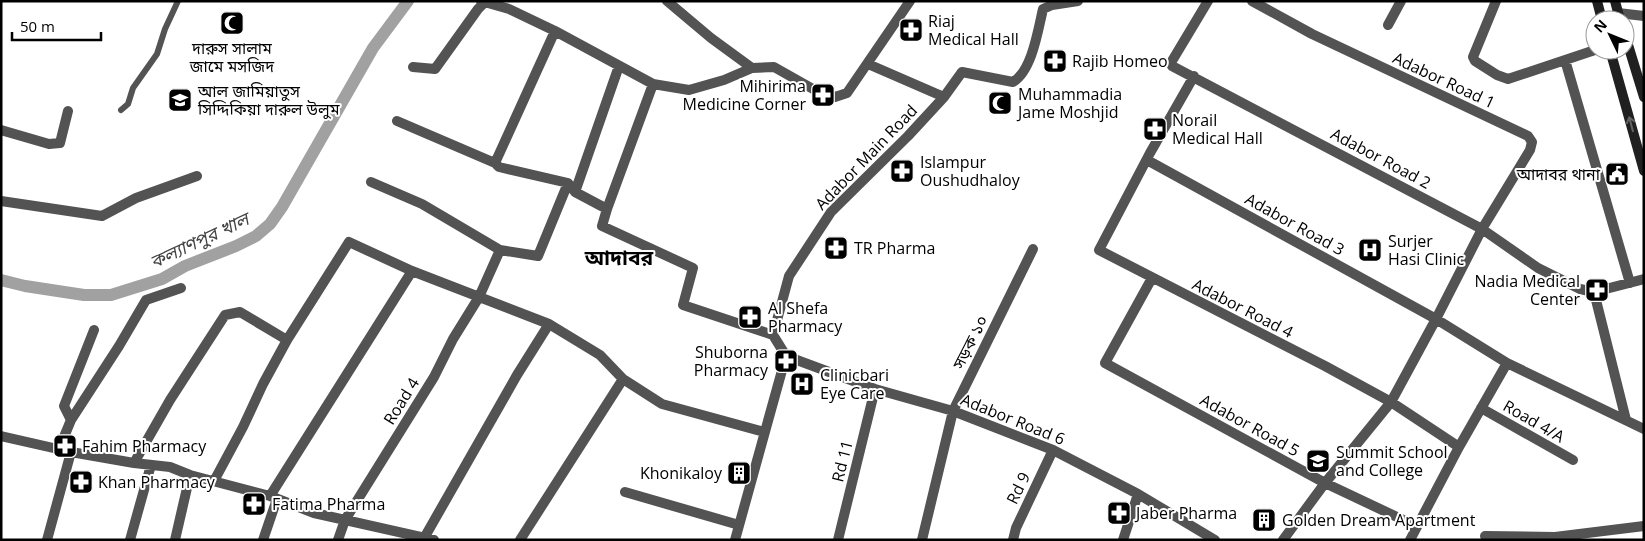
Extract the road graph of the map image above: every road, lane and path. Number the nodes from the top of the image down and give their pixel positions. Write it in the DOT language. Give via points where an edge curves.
graph roads {
  1 [pos="178,1"];
  2 [pos="667,1"];
  3 [pos="910,1"];
  4 [pos="1078,1"];
  5 [pos="1208,1"];
  6 [pos="1252,1"];
  7 [pos="1401,1"];
  8 [pos="1496,1"];
  9 [pos="482,2"];
  10 [pos="1388,25"];
  11 [pos="555,31"];
  12 [pos="1585,53"];
  13 [pos="1565,60"];
  14 [pos="1613,60"];
  15 [pos="1633,60"];
  16 [pos="868,64"];
  17 [pos="619,66"];
  18 [pos="413,67"];
  19 [pos="752,68"];
  20 [pos="1194,76"];
  21 [pos="654,84"];
  22 [pos="944,97"];
  23 [pos="1644,97"];
  24 [pos="121,110"];
  25 [pos="68,111"];
  26 [pos="397,121"];
  27 [pos="1,130"];
  28 [pos="1147,160"];
  29 [pos="495,163"];
  30 [pos="1644,171"];
  31 [pos="197,176"];
  32 [pos="371,182"];
  33 [pos="568,182"];
  34 [pos="575,192"];
  35 [pos="1,201"];
  36 [pos="607,209"];
  37 [pos="1482,229"];
  38 [pos="1033,249"];
  39 [pos="500,250"];
  40 [pos="412,271"];
  41 [pos="1152,278"];
  42 [pos="1644,279"];
  43 [pos="1630,283"];
  44 [pos="181,288"];
  45 [pos="1594,292"];
  46 [pos="479,297"];
  47 [pos="1436,319"];
  48 [pos="549,324"];
  49 [pos="94,330"];
  50 [pos="773,335"];
  51 [pos="287,340"];
  52 [pos="786,356"];
  53 [pos="1507,363"];
  54 [pos="623,380"];
  55 [pos="875,389"];
  56 [pos="1391,402"];
  57 [pos="1481,408"];
  58 [pos="953,411"];
  59 [pos="71,420"];
  60 [pos="1626,420"];
  61 [pos="1644,429"];
  62 [pos="764,432"];
  63 [pos="1,436"];
  64 [pos="1459,447"];
  65 [pos="60,450"];
  66 [pos="1053,450"];
  67 [pos="71,452"];
  68 [pos="1573,460"];
  69 [pos="134,463"];
  70 [pos="150,465"];
  71 [pos="190,475"];
  72 [pos="214,481"];
  73 [pos="1325,483"];
  74 [pos="626,492"];
  75 [pos="1138,494"];
  76 [pos="273,498"];
  77 [pos="344,520"];
  78 [pos="739,525"];
  79 [pos="1416,526"];
  80 [pos="1644,526"];
  81 [pos="1485,536"];
  82 [pos="1552,538"];
  83 [pos="427,539"];
  84 [pos="47,540"];
  85 [pos="130,540"];
  86 [pos="175,540"];
  87 [pos="263,540"];
  88 [pos="338,540"];
  89 [pos="520,540"];
  90 [pos="734,540"];
  91 [pos="838,540"];
  92 [pos="922,540"];
  93 [pos="1013,540"];
  94 [pos="1123,540"];
  95 [pos="1215,540"];
  96 [pos="1283,540"];
  97 [pos="1410,540"];
  1 -- 24 [label="lane" via="157,54 133,88 128,104"];
  2 -- 19 [label="street"];
  3 -- 16 [label="street"];
  4 -- 22 [label="street, Adabor Main Road" via="1043,9 1034,45 1019,79 1007,82 962,72"];
  5 -- 20 [label="street, Adabor Road 2" via="1171,64"];
  6 -- 37 [label="street, Adabor Road 1" via="1312,34 1528,136 1532,142 1530,150"];
  7 -- 10 [label="street"];
  8 -- 13 [label="street" via="1474,53 1475,60 1508,79"];
  9 -- 11 [label="street" via="509,9"];
  9 -- 18 [label="street" via="436,69"];
  11 -- 17 [label="street"];
  11 -- 29 [label="street"];
  12 -- 13 [label="street"];
  13 -- 43 [label="street"];
  30 -- 14 [label="main road, one-way"];
  15 -- 23 [label="main road"];
  16 -- 19 [label="street" via="847,93 835,96 813,89 774,67"];
  16 -- 22 [label="street"];
  17 -- 21 [label="street"];
  17 -- 34 [label="street"];
  19 -- 21 [label="street" via="690,90"];
  20 -- 28 [label="street"];
  20 -- 37 [label="street, Adabor Road 2"];
  21 -- 36 [label="street"];
  22 -- 50 [label="street, Adabor Main Road" via="831,212 789,276"];
  25 -- 27 [label="street" via="60,143 48,144"];
  26 -- 29 [label="street"];
  28 -- 41 [label="street, Adabor Road 4" via="1099,250"];
  28 -- 47 [label="street, Adabor Road 3"];
  29 -- 33 [label="street" via="499,168"];
  31 -- 35 [label="street" via="136,198 102,216"];
  32 -- 39 [label="street" via="422,204"];
  33 -- 34 [label="street"];
  33 -- 39 [label="street" via="538,256"];
  34 -- 36 [label="street"];
  36 -- 50 [label="street" via="602,226 694,268 683,305"];
  37 -- 45 [label="street, Adabor Road 2" via="1538,268"];
  37 -- 47 [label="street"];
  38 -- 58 [label="street, সড়ক ১০"];
  39 -- 46 [label="street, Road 4"];
  40 -- 46 [label="street"];
  40 -- 51 [label="street" via="350,242"];
  40 -- 76 [label="street"];
  41 -- 56 [label="street, Adabor Road 4"];
  41 -- 73 [label="street, Adabor Road 5" via="1105,363"];
  42 -- 43 [label="street"];
  43 -- 45 [label="street"];
  44 -- 59 [label="street" via="146,300"];
  45 -- 60 [label="street"];
  46 -- 48 [label="street"];
  46 -- 77 [label="street, Road 4" via="434,377"];
  47 -- 53 [label="street, Adabor Road 3"];
  47 -- 56 [label="street"];
  48 -- 54 [label="street" via="600,355"];
  48 -- 83 [label="street" via="517,375"];
  49 -- 59 [label="street" via="64,406"];
  50 -- 52 [label="street"];
  51 -- 69 [label="street" via="240,312 225,315"];
  51 -- 72 [label="street"];
  52 -- 55 [label="street, Adabor Road 6"];
  52 -- 62 [label="street"];
  53 -- 57 [label="street"];
  53 -- 60 [label="street, Adabor Road 3"];
  54 -- 62 [label="street" via="662,404"];
  54 -- 89 [label="street"];
  55 -- 58 [label="street, Adabor Road 6"];
  55 -- 91 [label="street, Rd 11"];
  56 -- 64 [label="street, Adabor Road 4"];
  56 -- 73 [label="street"];
  57 -- 64 [label="street"];
  57 -- 68 [label="street, Road 4/A"];
  58 -- 66 [label="street, Adabor Road 6"];
  58 -- 92 [label="street, সড়ক ১০"];
  59 -- 65 [label="street"];
  60 -- 61 [label="street, Adabor Road 3"];
  62 -- 78 [label="street"];
  63 -- 65 [label="street"];
  64 -- 79 [label="street"];
  65 -- 67 [label="street"];
  66 -- 75 [label="street, Adabor Road 6"];
  66 -- 93 [label="street, Rd 9"];
  67 -- 69 [label="street"];
  67 -- 84 [label="street"];
  69 -- 70 [label="street"];
  70 -- 71 [label="street" via="170,467"];
  70 -- 85 [label="street"];
  71 -- 72 [label="street"];
  71 -- 86 [label="street"];
  72 -- 76 [label="street"];
  73 -- 79 [label="street, Adabor Road 5"];
  73 -- 96 [label="street"];
  74 -- 78 [label="street"];
  75 -- 94 [label="street"];
  75 -- 95 [label="street, Adabor Road 6"];
  76 -- 77 [label="street"];
  76 -- 87 [label="street"];
  77 -- 83 [label="street"];
  77 -- 88 [label="street, Road 4"];
  78 -- 90 [label="street"];
  79 -- 97 [label="street"];
  80 -- 82 [label="street"];
  81 -- 82 [label="street"];
}
